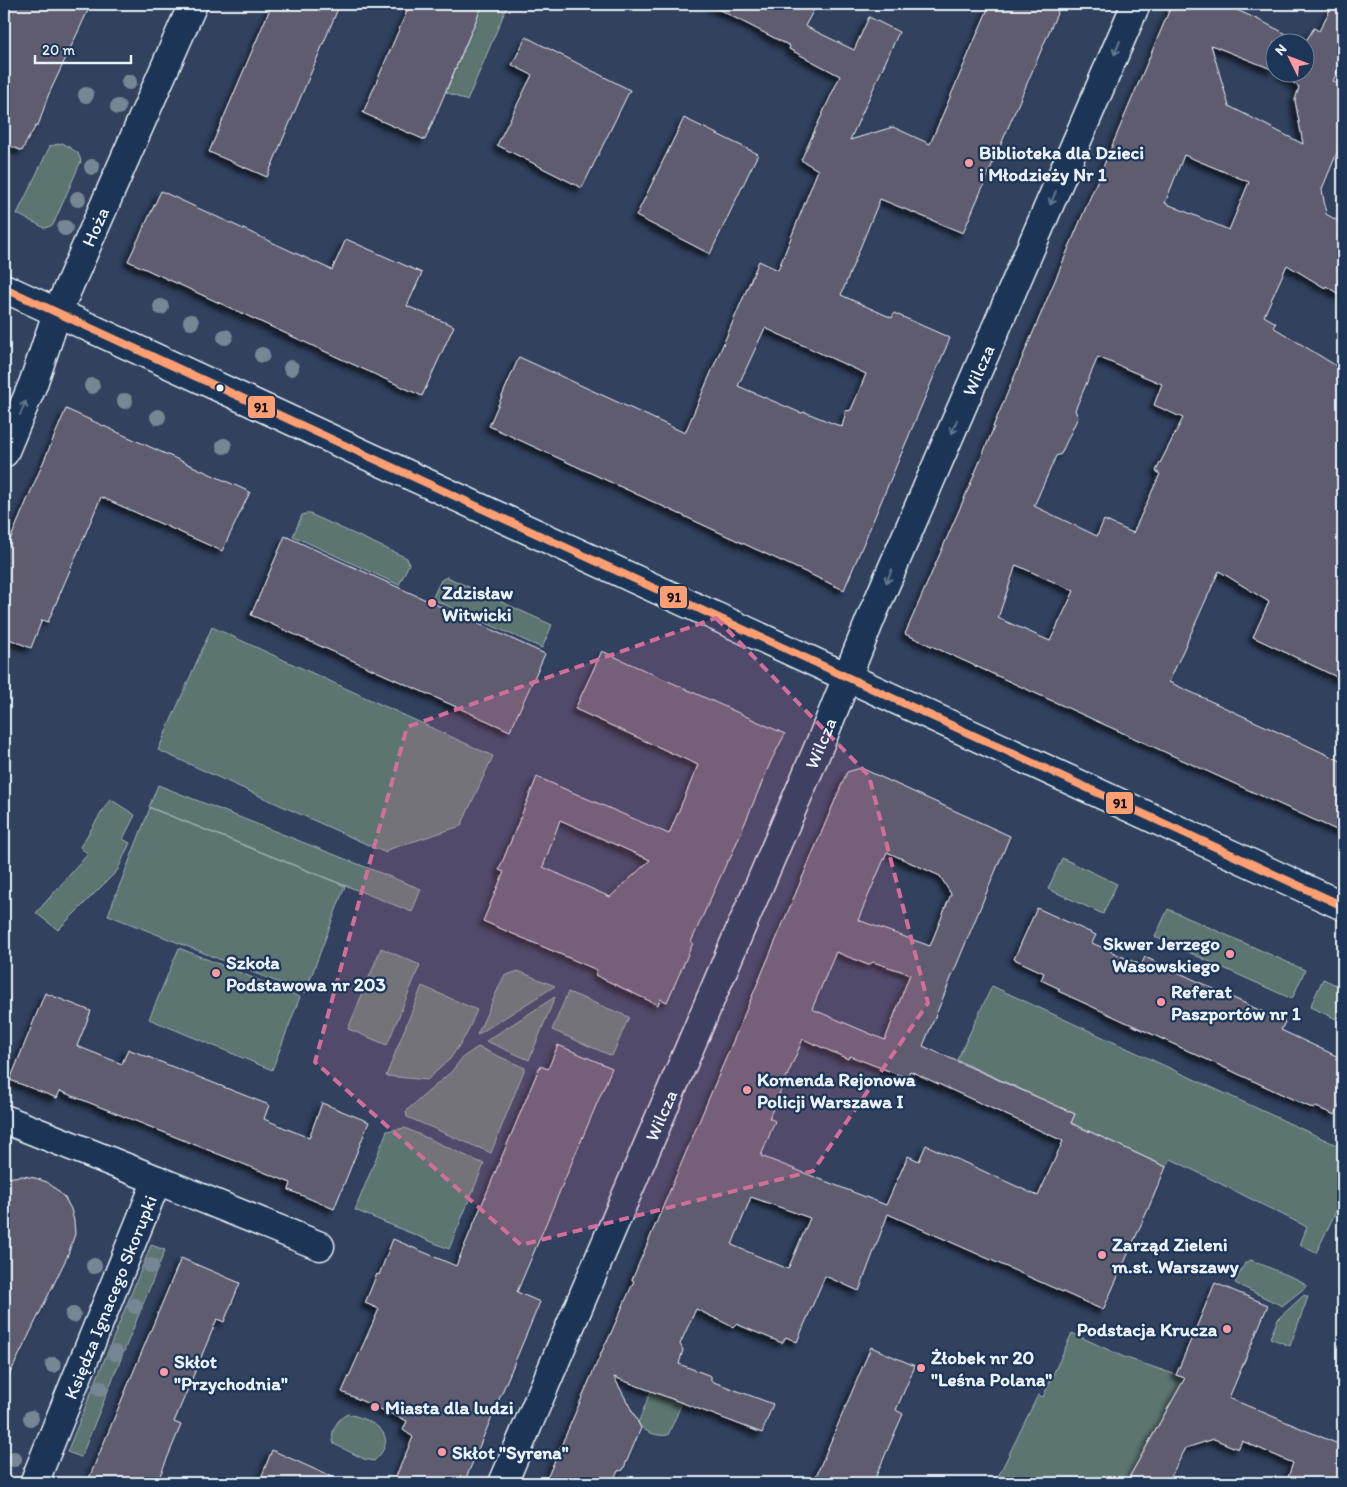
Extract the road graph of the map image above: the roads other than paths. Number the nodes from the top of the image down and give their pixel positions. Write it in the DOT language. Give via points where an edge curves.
graph roads {
  1 [pos="193,4"];
  2 [pos="1136,4"];
  3 [pos="4,288"];
  4 [pos="57,313"];
  5 [pos="4,453"];
  6 [pos="848,678"];
  7 [pos="1343,906"];
  8 [pos="4,1119"];
  9 [pos="157,1180"];
  10 [pos="320,1246"];
  11 [pos="34,1483"];
  12 [pos="503,1483"];
  1 -- 4 [label="street, Hoża"];
  2 -- 6 [label="street, Wilcza, one-way" via="873,613"];
  3 -- 4 [label="street"];
  5 -- 4 [label="street, Hoża, one-way" via="33,384"];
  4 -- 6 [label="street"];
  6 -- 7 [label="street"];
  6 -- 12 [label="street, Wilcza"];
  8 -- 9 [label="street, Księdza Ignacego Skorupki"];
  9 -- 10 [label="street"];
  9 -- 11 [label="street, Księdza Ignacego Skorupki"];
}
